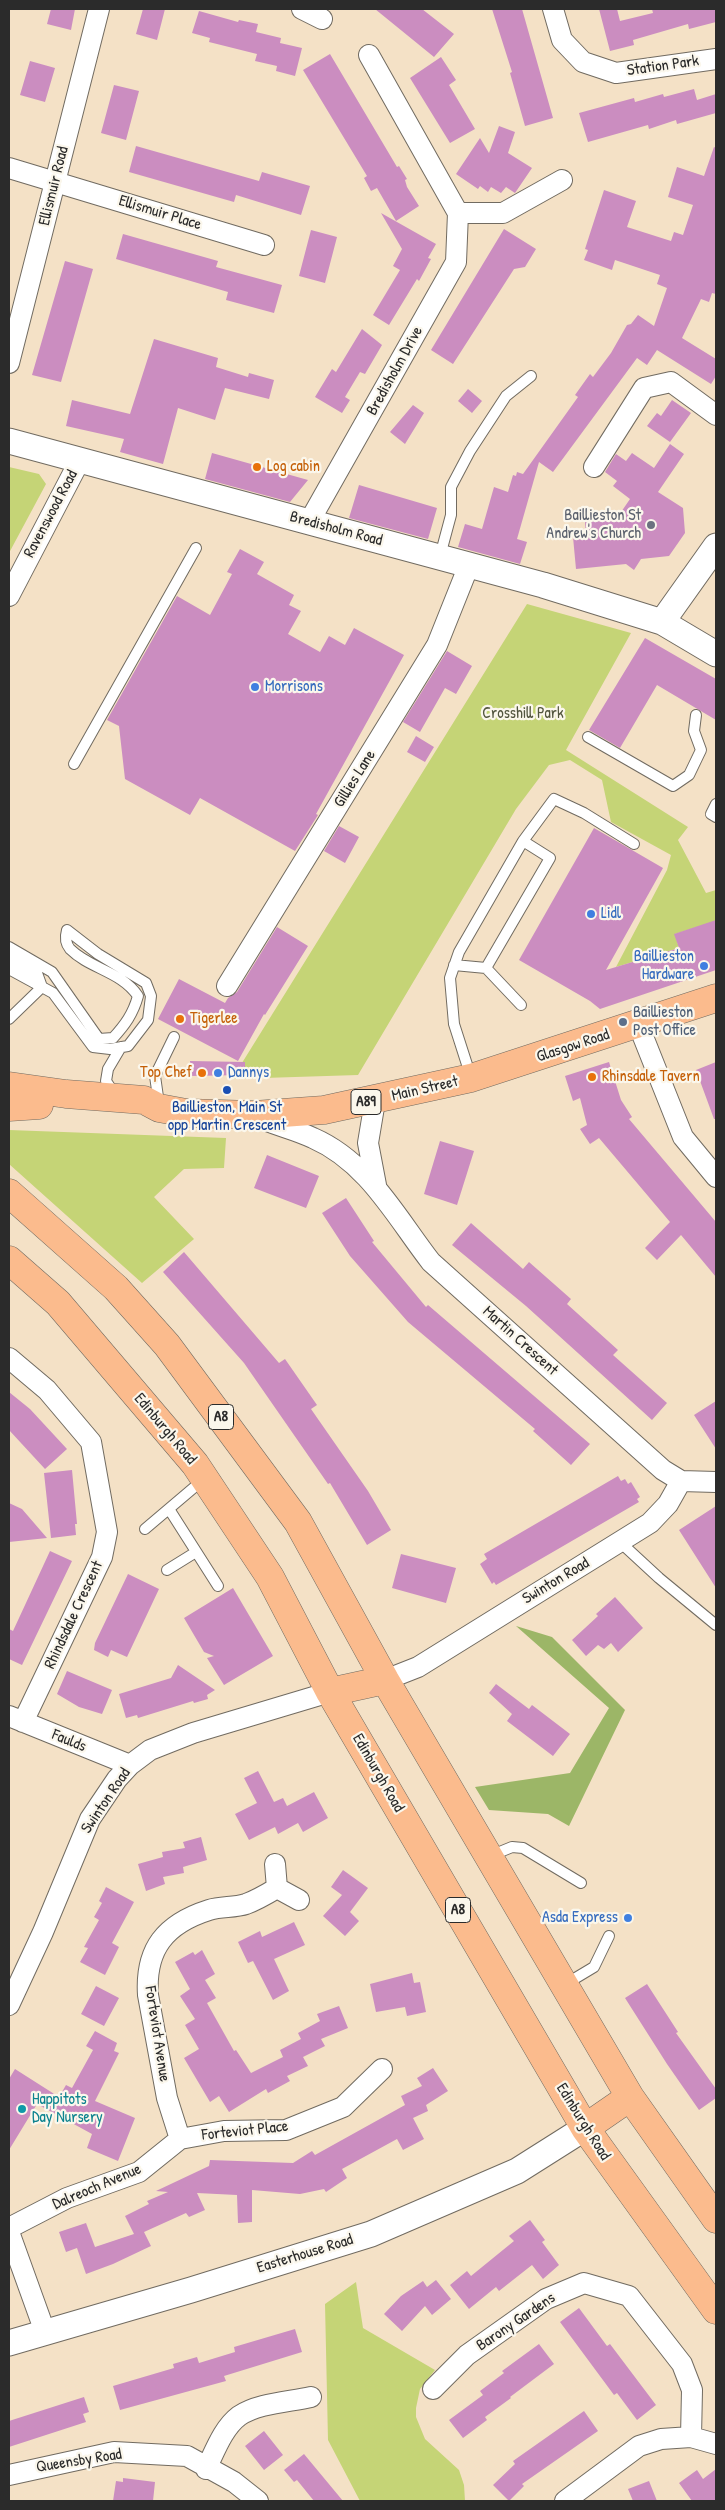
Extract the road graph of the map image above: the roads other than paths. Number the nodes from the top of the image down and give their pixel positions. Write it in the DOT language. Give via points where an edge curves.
graph roads {
  1 [pos="99,9"];
  2 [pos="302,9"];
  3 [pos="554,9"];
  4 [pos="322,19"];
  5 [pos="369,55"];
  6 [pos="716,59"];
  7 [pos="9,168"];
  8 [pos="562,180"];
  9 [pos="55,181"];
  10 [pos="458,213"];
  11 [pos="264,245"];
  12 [pos="9,363"];
  13 [pos="531,376"];
  14 [pos="716,415"];
  15 [pos="9,441"];
  16 [pos="80,460"];
  17 [pos="594,467"];
  18 [pos="309,522"];
  19 [pos="716,546"];
  20 [pos="196,548"];
  21 [pos="440,557"];
  22 [pos="469,565"];
  23 [pos="9,596"];
  24 [pos="662,622"];
  25 [pos="716,654"];
  26 [pos="696,715"];
  27 [pos="588,737"];
  28 [pos="74,764"];
  29 [pos="716,804"];
  30 [pos="716,817"];
  31 [pos="523,841"];
  32 [pos="634,844"];
  33 [pos="9,947"];
  34 [pos="9,958"];
  35 [pos="454,965"];
  36 [pos="486,968"];
  37 [pos="9,969"];
  38 [pos="227,986"];
  39 [pos="42,987"];
  40 [pos="716,998"];
  41 [pos="521,1005"];
  42 [pos="9,1019"];
  43 [pos="638,1024"];
  44 [pos="174,1037"];
  45 [pos="121,1048"];
  46 [pos="515,1065"];
  47 [pos="471,1078"];
  48 [pos="9,1086"];
  49 [pos="119,1098"];
  50 [pos="9,1100"];
  51 [pos="375,1100"];
  52 [pos="39,1105"];
  53 [pos="9,1107"];
  54 [pos="159,1108"];
  55 [pos="254,1115"];
  56 [pos="716,1177"];
  57 [pos="376,1185"];
  58 [pos="9,1193"];
  59 [pos="9,1260"];
  60 [pos="9,1358"];
  61 [pos="205,1479"];
  62 [pos="681,1481"];
  63 [pos="716,1482"];
  64 [pos="169,1509"];
  65 [pos="145,1529"];
  66 [pos="620,1542"];
  67 [pos="196,1552"];
  68 [pos="167,1570"];
  69 [pos="218,1586"];
  70 [pos="716,1625"];
  71 [pos="385,1680"];
  72 [pos="330,1692"];
  73 [pos="16,1719"];
  74 [pos="130,1765"];
  75 [pos="489,1856"];
  76 [pos="275,1864"];
  77 [pos="581,1883"];
  78 [pos="277,1888"];
  79 [pos="300,1900"];
  80 [pos="609,1936"];
  81 [pos="564,1985"];
  82 [pos="9,2006"];
  83 [pos="382,2069"];
  84 [pos="630,2097"];
  85 [pos="585,2128"];
  86 [pos="180,2139"];
  87 [pos="714,2212"];
  88 [pos="9,2228"];
  89 [pos="9,2232"];
  90 [pos="713,2298"];
  91 [pos="46,2332"];
  92 [pos="9,2343"];
  93 [pos="433,2389"];
  94 [pos="311,2398"];
  95 [pos="691,2437"];
  96 [pos="716,2444"];
  97 [pos="206,2469"];
  98 [pos="9,2475"];
  99 [pos="258,2501"];
  100 [pos="565,2501"];
  1 -- 9 [label="street, Ellismuir Road"];
  2 -- 4 [label="street"];
  3 -- 6 [label="street, Station Park" via="562,40 576,55 583,62 616,73"];
  5 -- 10 [label="street"];
  7 -- 9 [label="street, Ellismuir Place"];
  8 -- 10 [label="street" via="503,213"];
  9 -- 11 [label="street, Ellismuir Place"];
  9 -- 12 [label="street, Ellismuir Road"];
  10 -- 18 [label="street, Bredisholm Drive" via="456,262"];
  13 -- 21 [label="lane" via="506,396 451,487 452,515"];
  14 -- 17 [label="street" via="671,382 644,388"];
  15 -- 16 [label="street, Bredisholm Road"];
  16 -- 18 [label="street, Bredisholm Road"];
  16 -- 23 [label="street, Ravenswood Road"];
  18 -- 21 [label="street, Bredisholm Road"];
  19 -- 24 [label="street"];
  20 -- 28 [label="lane"];
  21 -- 22 [label="street, Bredisholm Road"];
  22 -- 24 [label="street, Bredisholm Road"];
  22 -- 38 [label="street, Gillies Lane" via="437,646"];
  24 -- 25 [label="street, Bredisholm Road"];
  26 -- 27 [label="lane" via="694,731 701,750 689,775 673,786"];
  29 -- 30 [label="lane" via="711,814"];
  31 -- 32 [label="lane" via="554,799 584,813"];
  31 -- 35 [label="lane"];
  31 -- 36 [label="lane" via="550,858"];
  33 -- 45 [label="lane" via="52,972 98,1039 113,1038 126,1025 138,996 116,975 69,948 66,930 146,983 152,996 148,1020 128,1046"];
  34 -- 39 [label="lane" via="37,973"];
  35 -- 36 [label="lane"];
  35 -- 47 [label="lane" via="450,978 454,1024"];
  36 -- 41 [label="lane"];
  37 -- 39 [label="lane"];
  39 -- 42 [label="lane"];
  39 -- 45 [label="lane" via="53,993 93,1047"];
  40 -- 43 [label="main road, Glasgow Road / A89"];
  43 -- 46 [label="main road, Glasgow Road / A89"];
  43 -- 56 [label="street" via="683,1137"];
  44 -- 54 [label="lane" via="155,1076"];
  45 -- 49 [label="lane" via="108,1069 106,1081"];
  46 -- 47 [label="main road, Main Street / A89"];
  47 -- 51 [label="main road, Main Street / A89"];
  48 -- 49 [label="main road, A89"];
  49 -- 54 [label="main road, A89" via="144,1100"];
  50 -- 52 [label="main road, A89"];
  51 -- 55 [label="main road, Main Street / A89" via="324,1110"];
  51 -- 57 [label="street, Martin Crescent" via="368,1143"];
  52 -- 53 [label="main road"];
  52 -- 54 [label="main road, A89" via="124,1116 148,1114"];
  54 -- 55 [label="main road, Main Street / A89" via="186,1113"];
  55 -- 57 [label="street, Martin Crescent" via="314,1138 354,1165"];
  57 -- 62 [label="street, Martin Crescent" via="431,1262 663,1470"];
  58 -- 71 [label="main road, A8" via="116,1288 167,1345 298,1522"];
  59 -- 61 [label="main road, Edinburgh Road / A8" via="58,1303"];
  60 -- 73 [label="street, Rhindsdale Crescent" via="46,1390 91,1442 107,1532 102,1557"];
  61 -- 64 [label="lane"];
  61 -- 72 [label="main road, Edinburgh Road / A8" via="270,1577"];
  62 -- 63 [label="street"];
  62 -- 66 [label="street, Swinton Road" via="668,1504 650,1523"];
  64 -- 65 [label="lane"];
  64 -- 67 [label="lane"];
  66 -- 70 [label="lane"];
  66 -- 71 [label="street, Swinton Road" via="418,1667"];
  67 -- 68 [label="lane"];
  67 -- 69 [label="lane"];
  71 -- 72 [label="main road"];
  71 -- 75 [label="main road, A8"];
  72 -- 74 [label="street, Swinton Road" via="193,1733 150,1750"];
  72 -- 85 [label="main road, Edinburgh Road / A8"];
  73 -- 74 [label="street, Faulds"];
  74 -- 82 [label="street, Swinton Road" via="117,1779 84,1832"];
  75 -- 77 [label="lane" via="512,1847 523,1848"];
  75 -- 81 [label="main road, A8"];
  76 -- 78 [label="street"];
  78 -- 79 [label="street"];
  78 -- 86 [label="street, Forteviot Avenue" via="245,1905 210,1910 182,1921 168,1931 152,1954 148,1995 167,2098"];
  80 -- 81 [label="lane" via="594,1967"];
  81 -- 84 [label="main road, A8"];
  83 -- 86 [label="street, Forteviot Place" via="343,2107 286,2130 224,2131"];
  84 -- 85 [label="main road"];
  84 -- 87 [label="main road, A8"];
  85 -- 90 [label="main road, Edinburgh Road / A8"];
  85 -- 91 [label="street, Easterhouse Road" via="517,2170 371,2234"];
  86 -- 88 [label="street, Dalreoch Avenue" via="139,2172 66,2198"];
  89 -- 91 [label="street"];
  91 -- 92 [label="street, Easterhouse Road"];
  93 -- 95 [label="street, Barony Gardens" via="467,2355 546,2299 584,2284 628,2296 682,2364 692,2390"];
  94 -- 97 [label="street" via="257,2408 239,2416 224,2434"];
  95 -- 96 [label="street"];
  95 -- 100 [label="street" via="661,2439 639,2446"];
  97 -- 98 [label="street, Queensby Road" via="187,2456 114,2452"];
  97 -- 99 [label="street, Queensby Road" via="234,2482"];
}
